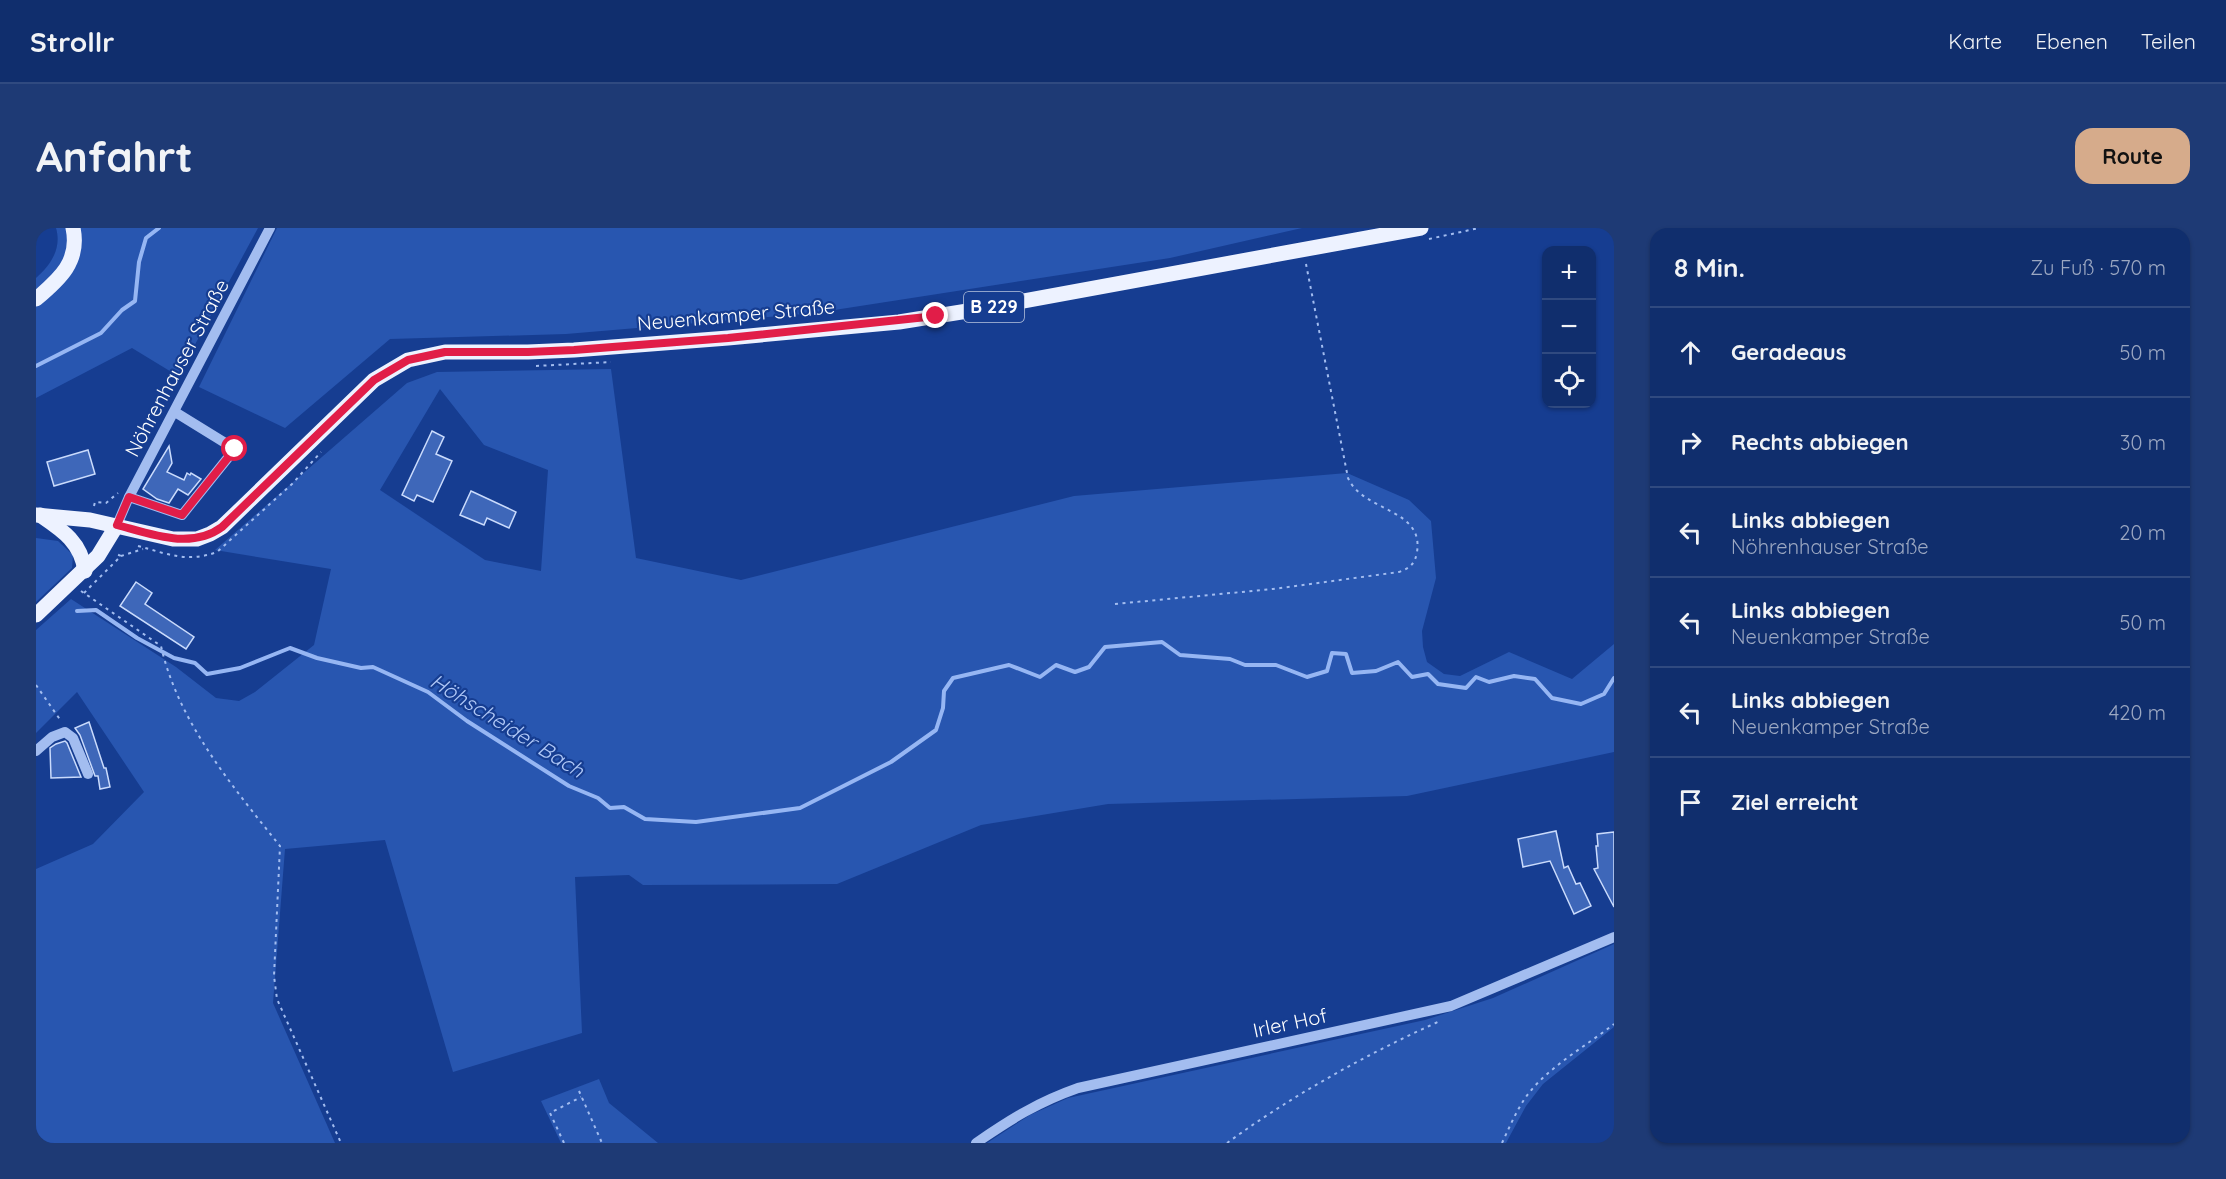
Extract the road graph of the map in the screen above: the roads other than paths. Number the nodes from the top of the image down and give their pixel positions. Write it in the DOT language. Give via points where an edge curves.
graph roads {
  1 [pos="73,228"];
  2 [pos="270,228"];
  3 [pos="1421,234"];
  4 [pos="36,299"];
  5 [pos="175,412"];
  6 [pos="129,497"];
  7 [pos="38,515"];
  8 [pos="117,525"];
  9 [pos="85,570"];
  10 [pos="36,615"];
  11 [pos="36,751"];
  12 [pos="88,774"];
  13 [pos="1614,937"];
  14 [pos="976,1143"];
  1 -- 4 [label="main road" via="75,247 68,268"];
  2 -- 5 [label="street, Nöhrenhauser Straße"];
  3 -- 8 [label="main road, Neuenkamper Straße / B 229" via="1303,250 899,322 574,350 424,355 400,363 374,380 215,532 197,539 173,539"];
  5 -- 6 [label="street, Nöhrenhauser Straße"];
  5 -- 6 [label="street" via="235,449 182,515"];
  6 -- 8 [label="street, Nöhrenhauser Straße"];
  7 -- 8 [label="main road, B 229"];
  7 -- 9 [label="main road" via="77,546"];
  8 -- 9 [label="main road"];
  9 -- 10 [label="main road"];
  11 -- 12 [label="street" via="65,732 73,738"];
  13 -- 14 [label="street, Irler Hof" via="1450,1006 1078,1088 1046,1099"];
}
